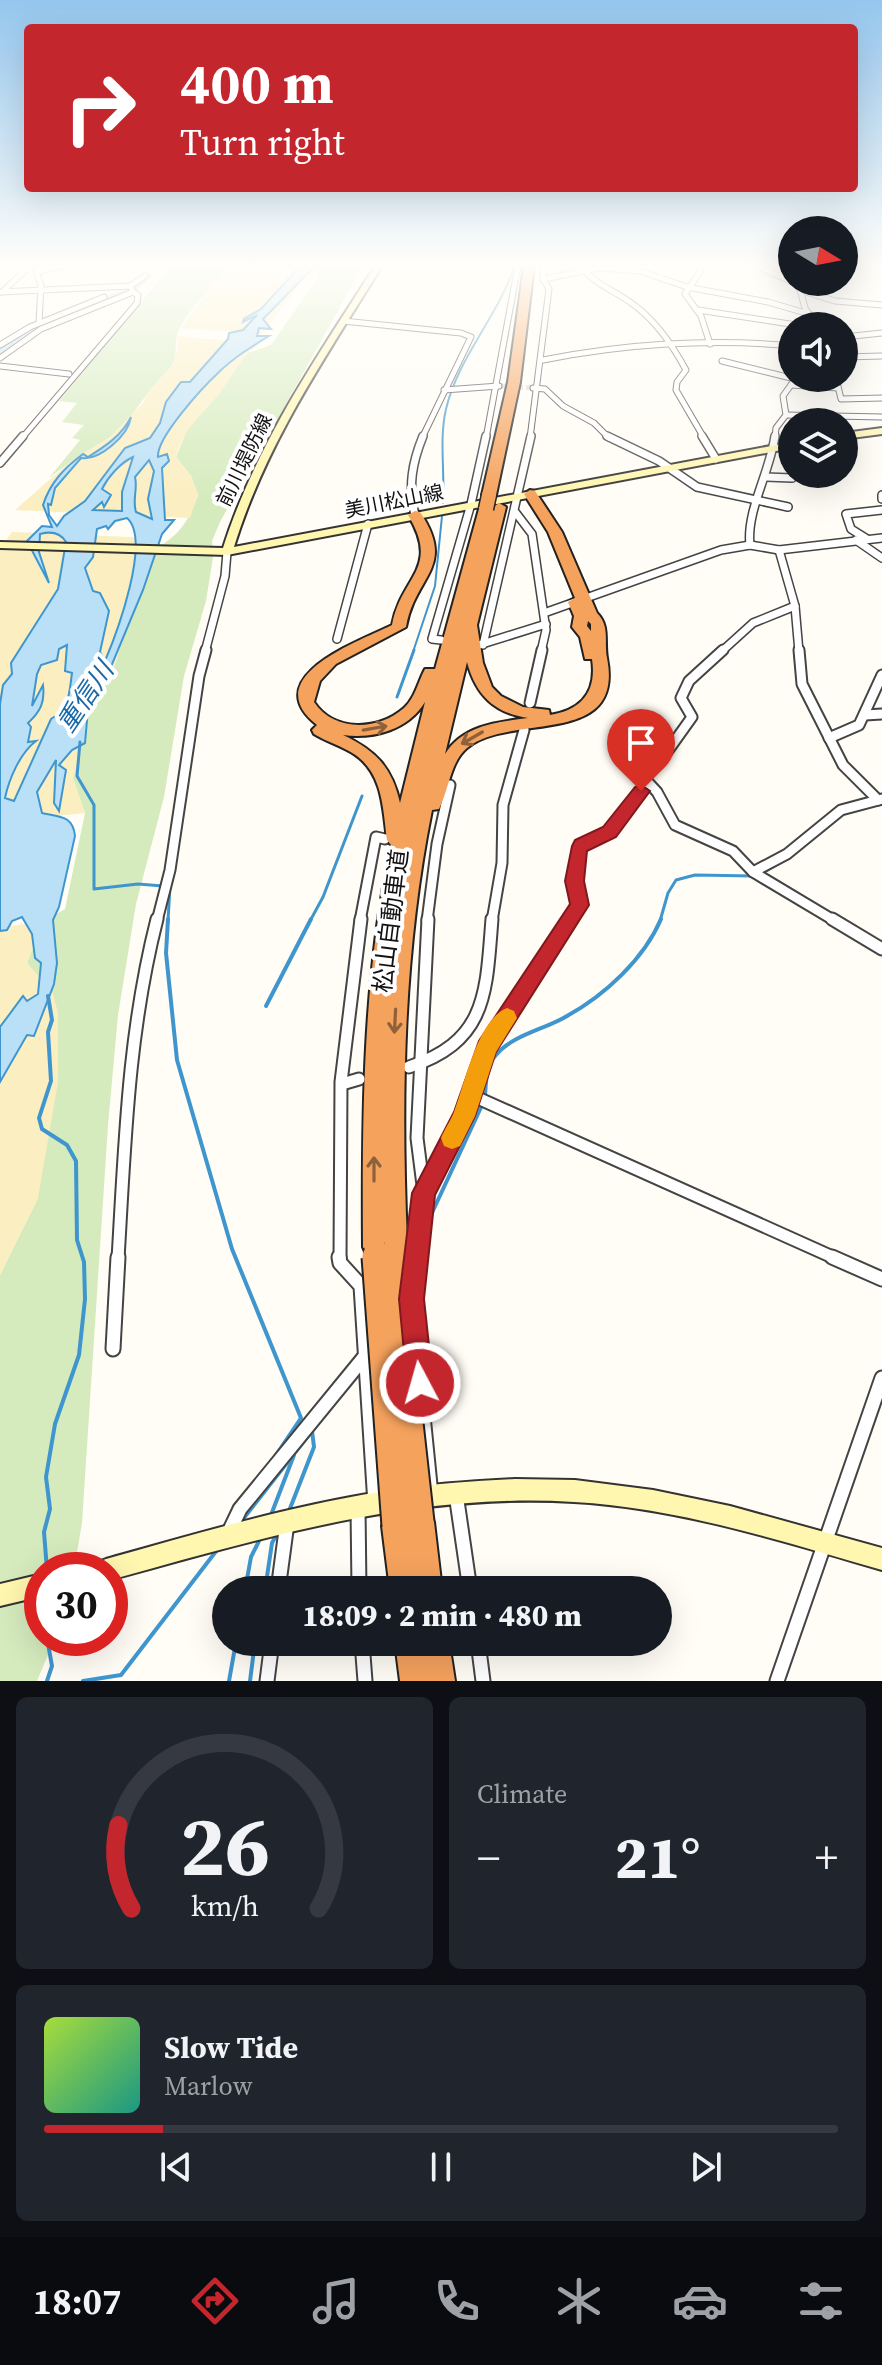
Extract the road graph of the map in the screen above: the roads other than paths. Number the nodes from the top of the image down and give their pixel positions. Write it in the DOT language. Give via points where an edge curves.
graph roads {
  1 [pos="19,344"];
  2 [pos="102,344"];
  3 [pos="329,344"];
  4 [pos="467,344"];
  5 [pos="506,344"];
  6 [pos="525,344"];
  7 [pos="544,344"];
  8 [pos="672,344"];
  9 [pos="706,344"];
  10 [pos="675,348"];
  11 [pos="882,356"];
  12 [pos="858,357"];
  13 [pos="0,358"];
  14 [pos="543,360"];
  15 [pos="722,361"];
  16 [pos="0,366"];
  17 [pos="69,374"];
  18 [pos="778,377"];
  19 [pos="499,386"];
  20 [pos="536,388"];
  21 [pos="451,390"];
  22 [pos="839,392"];
  23 [pos="882,398"];
  24 [pos="855,400"];
  25 [pos="858,416"];
  26 [pos="862,416"];
  27 [pos="882,417"];
  28 [pos="778,425"];
  29 [pos="882,431"];
  30 [pos="858,434"];
  31 [pos="778,448"];
  32 [pos="772,449"];
  33 [pos="716,459"];
  34 [pos="0,463"];
  35 [pos="667,468"];
  36 [pos="766,477"];
  37 [pos="778,477"];
  38 [pos="525,495"];
  39 [pos="758,500"];
  40 [pos="494,503"];
  41 [pos="788,507"];
  42 [pos="882,510"];
  43 [pos="415,515"];
  44 [pos="368,524"];
  45 [pos="882,538"];
  46 [pos="867,539"];
  47 [pos="856,540"];
  48 [pos="0,545"];
  49 [pos="750,545"];
  50 [pos="779,550"];
  51 [pos="221,552"];
  52 [pos="882,558"];
  53 [pos="464,593"];
  54 [pos="580,601"];
  55 [pos="795,606"];
  56 [pos="471,613"];
  57 [pos="544,613"];
  58 [pos="546,624"];
  59 [pos="337,639"];
  60 [pos="441,640"];
  61 [pos="882,675"];
  62 [pos="530,703"];
  63 [pos="882,714"];
  64 [pos="865,715"];
  65 [pos="524,730"];
  66 [pos="829,738"];
  67 [pos="645,779"];
  68 [pos="450,785"];
  69 [pos="880,800"];
  70 [pos="385,839"];
  71 [pos="419,850"];
  72 [pos="753,872"];
  73 [pos="882,949"];
  74 [pos="422,1062"];
  75 [pos="409,1067"];
  76 [pos="359,1079"];
  77 [pos="342,1084"];
  78 [pos="481,1099"];
  79 [pos="424,1193"];
  80 [pos="882,1279"];
  81 [pos="411,1299"];
  82 [pos="113,1349"];
  83 [pos="364,1357"];
  84 [pos="882,1378"];
  85 [pos="456,1494"];
  86 [pos="431,1495"];
  87 [pos="366,1505"];
  88 [pos="287,1523"];
  89 [pos="408,1524"];
  90 [pos="227,1536"];
  91 [pos="824,1542"];
  92 [pos="882,1559"];
  93 [pos="128,1564"];
  94 [pos="280,1576"];
  95 [pos="360,1576"];
  96 [pos="405,1576"];
  97 [pos="424,1576"];
  98 [pos="468,1576"];
  99 [pos="24,1589"];
  100 [pos="0,1595"];
  101 [pos="270,1656"];
  102 [pos="363,1656"];
  103 [pos="412,1656"];
  104 [pos="436,1656"];
  105 [pos="480,1656"];
  106 [pos="267,1681"];
  107 [pos="365,1681"];
  108 [pos="415,1681"];
  109 [pos="440,1681"];
  110 [pos="483,1681"];
  111 [pos="777,1681"];
  1 -- 13 [label="street"];
  2 -- 34 [label="street"];
  3 -- 51 [label="street, 前川堤防線" via="268,448"];
  4 -- 21 [label="street"];
  5 -- 19 [label="street"];
  6 -- 40 [label="highway, 松山自動車道" via="513,445"];
  7 -- 14 [label="street"];
  8 -- 10 [label="street"];
  9 -- 10 [label="street"];
  10 -- 14 [label="street" via="583,352"];
  10 -- 33 [label="street" via="686,370 676,390"];
  11 -- 12 [label="street"];
  14 -- 20 [label="street"];
  15 -- 18 [label="street"];
  16 -- 17 [label="street"];
  19 -- 21 [label="street"];
  19 -- 40 [label="street"];
  20 -- 35 [label="street" via="545,389 612,440"];
  20 -- 38 [label="street"];
  21 -- 43 [label="street" via="411,470 408,495"];
  22 -- 24 [label="street" via="841,399"];
  23 -- 24 [label="street"];
  24 -- 26 [label="street"];
  25 -- 26 [label="street"];
  26 -- 27 [label="street"];
  28 -- 32 [label="street"];
  29 -- 30 [label="street"];
  31 -- 32 [label="street, 美川松山線"];
  32 -- 33 [label="street, 美川松山線"];
  32 -- 36 [label="street"];
  33 -- 35 [label="street, 美川松山線"];
  35 -- 38 [label="street, 美川松山線"];
  35 -- 39 [label="street" via="705,490"];
  36 -- 37 [label="street"];
  36 -- 39 [label="street"];
  38 -- 40 [label="street, 美川松山線"];
  38 -- 40 [label="street"];
  38 -- 54 [label="highway" via="555,532"];
  39 -- 41 [label="street"];
  39 -- 49 [label="street" via="748,527"];
  40 -- 43 [label="street, 美川松山線"];
  40 -- 53 [label="highway, 松山自動車道"];
  40 -- 56 [label="highway, 松山自動車道"];
  40 -- 57 [label="street" via="532,534"];
  40 -- 58 [label="street" via="481,645"];
  40 -- 60 [label="street" via="432,639"];
  42 -- 46 [label="street" via="846,514 851,529"];
  43 -- 44 [label="street, 美川松山線"];
  43 -- 53 [label="highway, one-way" via="424,526 428,556 399,616 399,627 321,668 309,683 309,708 327,723 351,730 376,730 401,719 420,698"];
  43 -- 71 [label="highway" via="416,572 393,611 377,629 314,663 296,693 305,719 379,767"];
  44 -- 51 [label="street, 美川松山線"];
  44 -- 59 [label="street"];
  45 -- 46 [label="street"];
  46 -- 47 [label="street"];
  47 -- 50 [label="street"];
  47 -- 52 [label="street"];
  48 -- 51 [label="street, 美川松山線"];
  49 -- 50 [label="street"];
  49 -- 54 [label="street" via="706,555"];
  50 -- 55 [label="street"];
  51 -- 82 [label="street" via="225,576 199,676 170,870 141,983 129,1079"];
  53 -- 71 [label="highway, 松山自動車道" via="435,693"];
  54 -- 56 [label="highway" via="579,627 587,636 591,682 579,703 554,713 507,708 488,694 476,672"];
  54 -- 57 [label="street"];
  54 -- 71 [label="highway, one-way" via="600,628 602,683 593,700 562,719 497,727 459,745"];
  55 -- 66 [label="street" via="802,684"];
  55 -- 67 [label="street" via="753,623 689,681 681,698 690,723 651,763"];
  56 -- 71 [label="highway, 松山自動車道"];
  57 -- 58 [label="street"];
  58 -- 62 [label="street"];
  61 -- 64 [label="street"];
  63 -- 64 [label="street"];
  64 -- 66 [label="street" via="859,725"];
  65 -- 74 [label="street" via="503,805 502,863 482,996 466,1036"];
  66 -- 69 [label="street" via="843,765"];
  67 -- 72 [label="street" via="675,825 733,851"];
  67 -- 78 [label="street" via="609,832 578,851 574,881 579,905 486,1048"];
  68 -- 71 [label="street"];
  69 -- 72 [label="street" via="841,810 787,854"];
  70 -- 77 [label="street" via="376,837 368,879 345,1027"];
  71 -- 74 [label="street"];
  71 -- 89 [label="highway, 松山自動車道, bridge" via="383,961 376,1053"];
  72 -- 73 [label="street"];
  74 -- 75 [label="street"];
  74 -- 79 [label="street" via="417,1138"];
  76 -- 77 [label="street"];
  77 -- 83 [label="street" via="339,1252 340,1263 361,1286"];
  78 -- 79 [label="street" via="464,1116"];
  78 -- 80 [label="street"];
  79 -- 81 [label="street"];
  81 -- 83 [label="street"];
  81 -- 86 [label="street"];
  83 -- 87 [label="street"];
  83 -- 90 [label="street" via="240,1509"];
  84 -- 91 [label="street"];
  85 -- 86 [label="street"];
  85 -- 91 [label="street" via="575,1491 676,1506"];
  85 -- 98 [label="street"];
  86 -- 87 [label="street"];
  87 -- 88 [label="street"];
  87 -- 95 [label="street"];
  88 -- 90 [label="street"];
  88 -- 94 [label="street"];
  89 -- 96 [label="highway, 松山自動車道"];
  89 -- 97 [label="highway, 松山自動車道"];
  90 -- 93 [label="street"];
  91 -- 92 [label="street"];
  91 -- 111 [label="street"];
  99 -- 100 [label="street"];
  101 -- 106 [label="street"];
  102 -- 107 [label="street"];
  103 -- 108 [label="highway"];
  104 -- 109 [label="highway"];
  105 -- 110 [label="street"];
}
